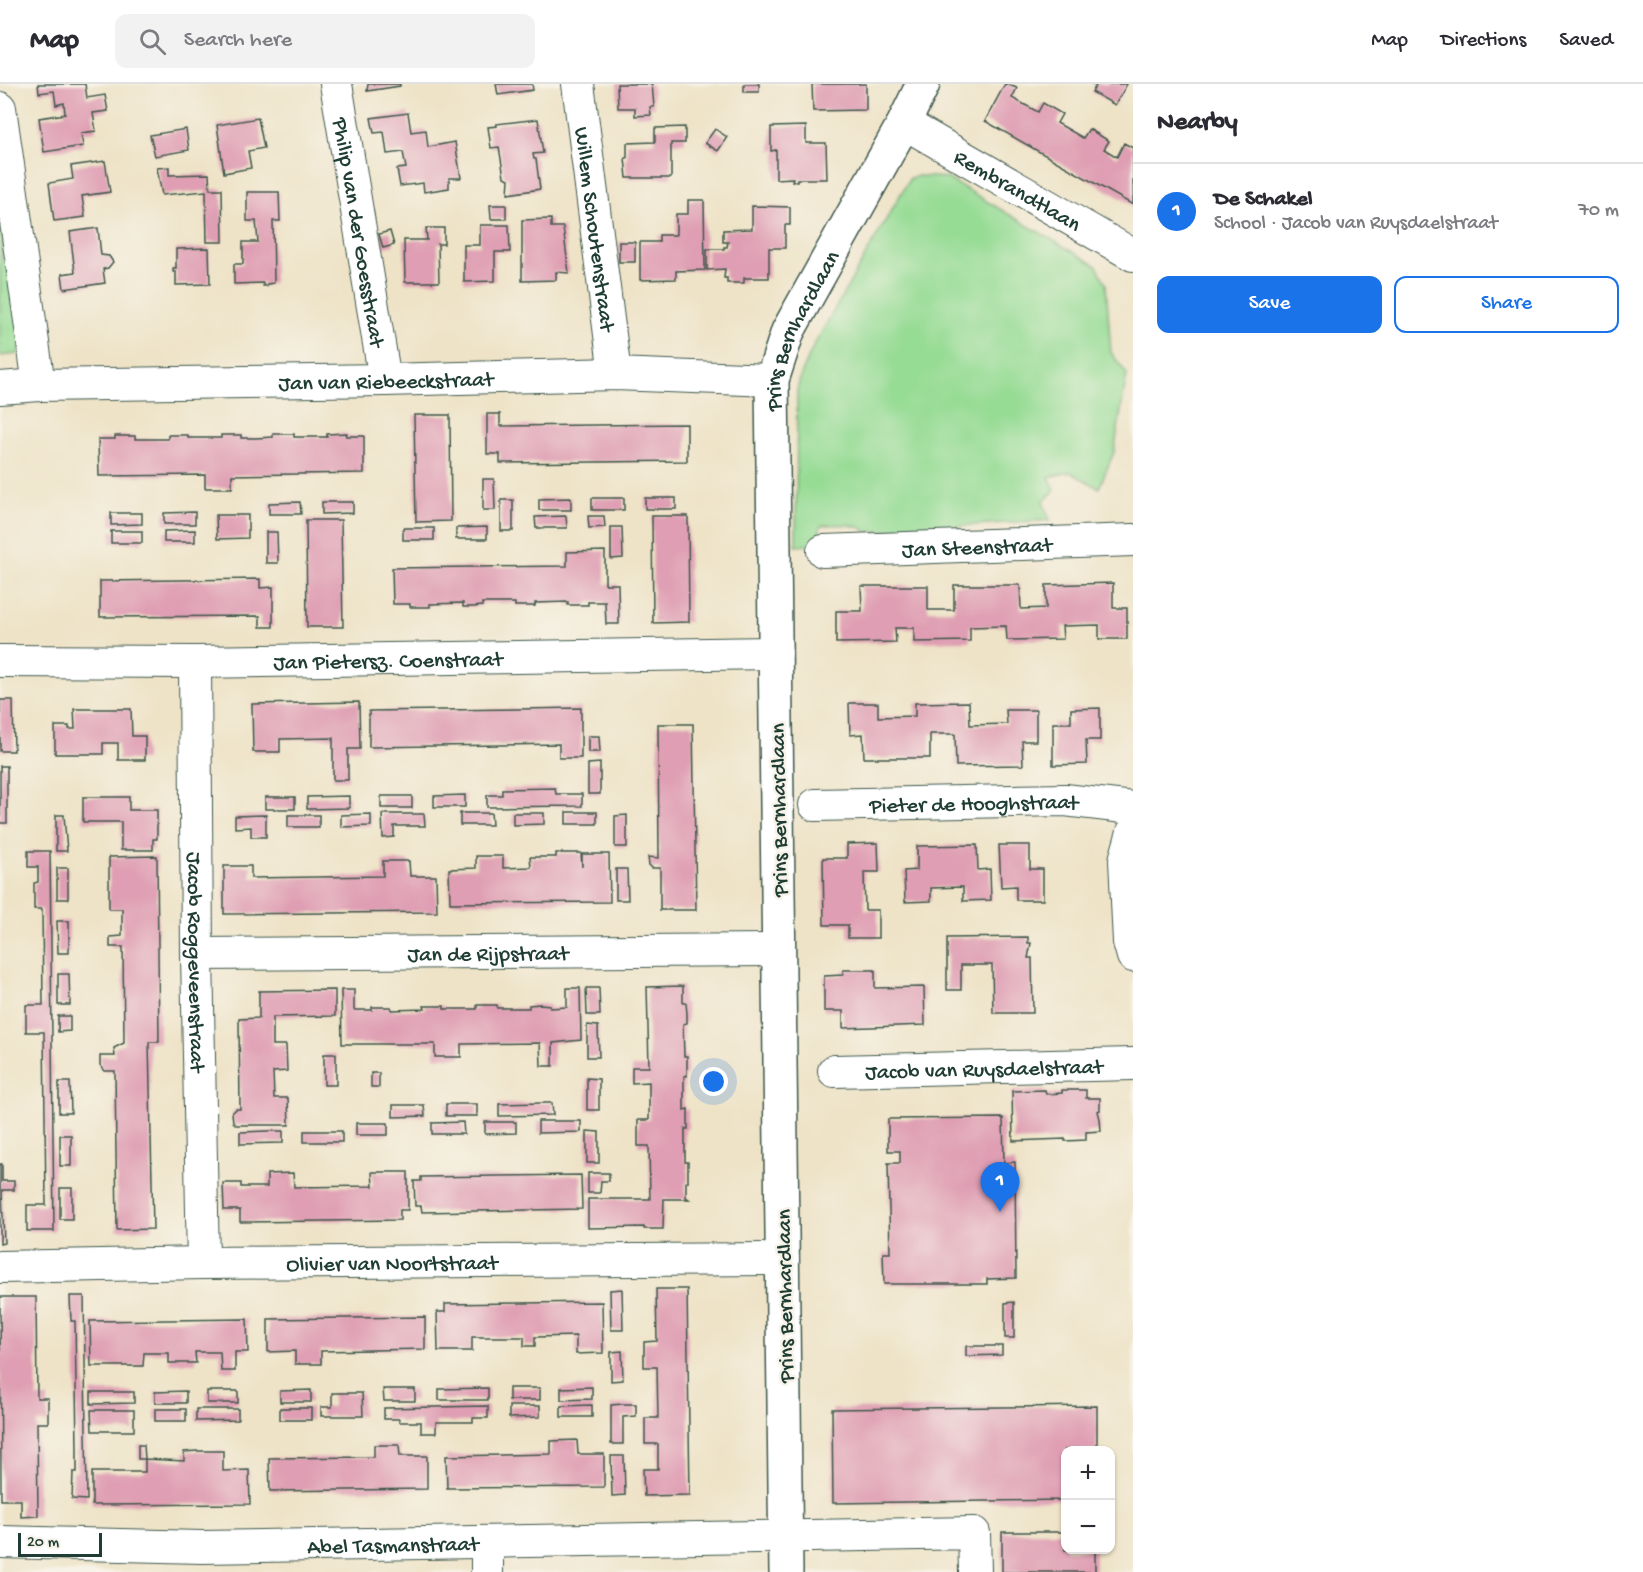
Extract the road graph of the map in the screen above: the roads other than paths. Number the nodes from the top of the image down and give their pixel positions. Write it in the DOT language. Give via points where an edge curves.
graph roads {
  1 [pos="336,84"];
  2 [pos="578,84"];
  3 [pos="923,84"];
  4 [pos="0,108"];
  5 [pos="904,123"];
  6 [pos="1133,255"];
  7 [pos="615,374"];
  8 [pos="385,380"];
  9 [pos="772,380"];
  10 [pos="39,385"];
  11 [pos="0,388"];
  12 [pos="1133,540"];
  13 [pos="823,551"];
  14 [pos="776,653"];
  15 [pos="0,661"];
  16 [pos="195,662"];
  17 [pos="815,805"];
  18 [pos="1133,808"];
  19 [pos="1133,832"];
  20 [pos="779,950"];
  21 [pos="197,954"];
  22 [pos="1133,956"];
  23 [pos="1133,1064"];
  24 [pos="834,1071"];
  25 [pos="783,1259"];
  26 [pos="203,1263"];
  27 [pos="0,1267"];
  28 [pos="786,1535"];
  29 [pos="0,1542"];
  30 [pos="487,1557"];
  31 [pos="202,1559"];
  32 [pos="786,1572"];
  33 [pos="975,1572"];
  1 -- 8 [label="street, Philip van der Goesstraat"];
  2 -- 7 [label="street, Willem Schoutenstraat"];
  3 -- 5 [label="street, Prins Bernhardlaan"];
  4 -- 10 [label="street"];
  5 -- 6 [label="street, Rembrandtlaan"];
  5 -- 9 [label="street, Prins Bernhardlaan" via="788,331"];
  7 -- 8 [label="street, Jan van Riebeeckstraat"];
  7 -- 9 [label="street, Jan van Riebeeckstraat"];
  8 -- 10 [label="street, Jan van Riebeeckstraat"];
  9 -- 14 [label="street, Prins Bernhardlaan"];
  10 -- 11 [label="street, Jan van Riebeeckstraat"];
  12 -- 13 [label="street, Jan Steenstraat"];
  14 -- 16 [label="street, Jan Pietersz. Coenstraat"];
  14 -- 20 [label="street, Prins Bernhardlaan"];
  15 -- 16 [label="street, Jan Pietersz. Coenstraat"];
  16 -- 21 [label="street, Jacob Roggeveenstraat"];
  17 -- 18 [label="street, Pieter de Hooghstraat" via="1065,800"];
  19 -- 22 [label="street" via="1125,860"];
  20 -- 21 [label="street, Jan de Rijpstraat"];
  20 -- 25 [label="street, Prins Bernhardlaan"];
  21 -- 26 [label="street, Jacob Roggeveenstraat"];
  23 -- 24 [label="street, Jacob van Ruysdaelstraat"];
  25 -- 26 [label="street, Olivier van Noortstraat"];
  25 -- 28 [label="street, Prins Bernhardlaan"];
  26 -- 27 [label="street, Olivier van Noortstraat"];
  28 -- 30 [label="street, Abel Tasmanstraat"];
  28 -- 32 [label="street, Prins Bernhardlaan"];
  28 -- 33 [label="street, Abel Tasmanstraat" via="974,1533"];
  29 -- 31 [label="street, Abel Tasmanstraat"];
  30 -- 31 [label="street, Abel Tasmanstraat"];
}
